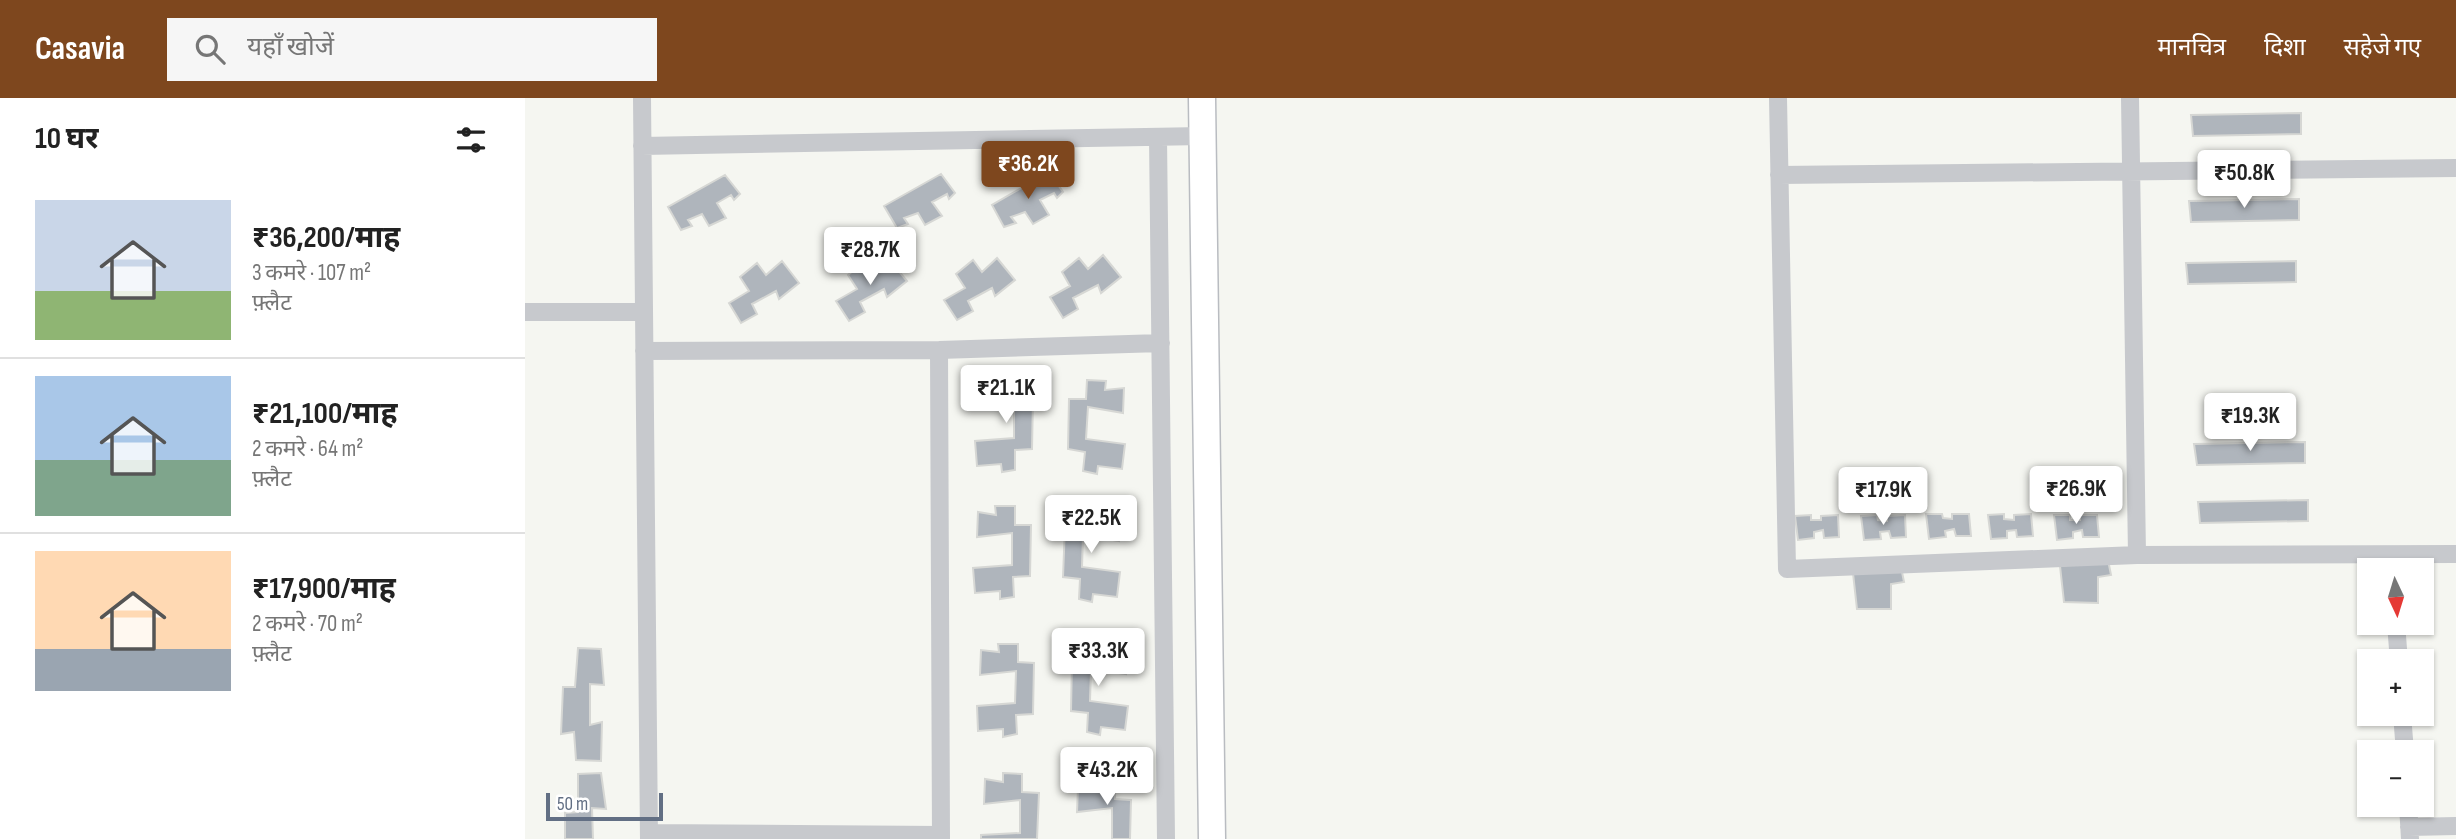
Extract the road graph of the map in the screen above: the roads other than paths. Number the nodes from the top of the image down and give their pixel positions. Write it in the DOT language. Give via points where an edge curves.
graph roads {
  1 [pos="642,98"];
  2 [pos="1202,98"];
  3 [pos="1778,98"];
  4 [pos="2130,98"];
  5 [pos="1203,136"];
  6 [pos="1158,137"];
  7 [pos="642,146"];
  8 [pos="2456,168"];
  9 [pos="2131,174"];
  10 [pos="1779,175"];
  11 [pos="525,312"];
  12 [pos="644,312"];
  13 [pos="1161,343"];
  14 [pos="939,350"];
  15 [pos="644,351"];
  16 [pos="2456,554"];
  17 [pos="2137,555"];
  18 [pos="2424,558"];
  19 [pos="2357,561"];
  20 [pos="2456,825"];
  21 [pos="2410,833"];
  22 [pos="649,836"];
  23 [pos="941,837"];
  24 [pos="1166,839"];
  25 [pos="1212,839"];
  1 -- 7 [label="street"];
  2 -- 5 [label="street"];
  3 -- 10 [label="street"];
  4 -- 9 [label="street"];
  5 -- 6 [label="street"];
  5 -- 25 [label="street"];
  6 -- 7 [label="street"];
  6 -- 13 [label="street"];
  7 -- 12 [label="street"];
  8 -- 9 [label="street"];
  9 -- 10 [label="street"];
  9 -- 17 [label="street"];
  10 -- 17 [label="street" via="1787,569"];
  11 -- 12 [label="street"];
  12 -- 15 [label="street"];
  13 -- 14 [label="street"];
  13 -- 24 [label="street"];
  14 -- 15 [label="street"];
  14 -- 23 [label="street"];
  15 -- 22 [label="street"];
  16 -- 18 [label="street"];
  17 -- 19 [label="street"];
  20 -- 21 [label="street"];
  22 -- 23 [label="street"];
}
